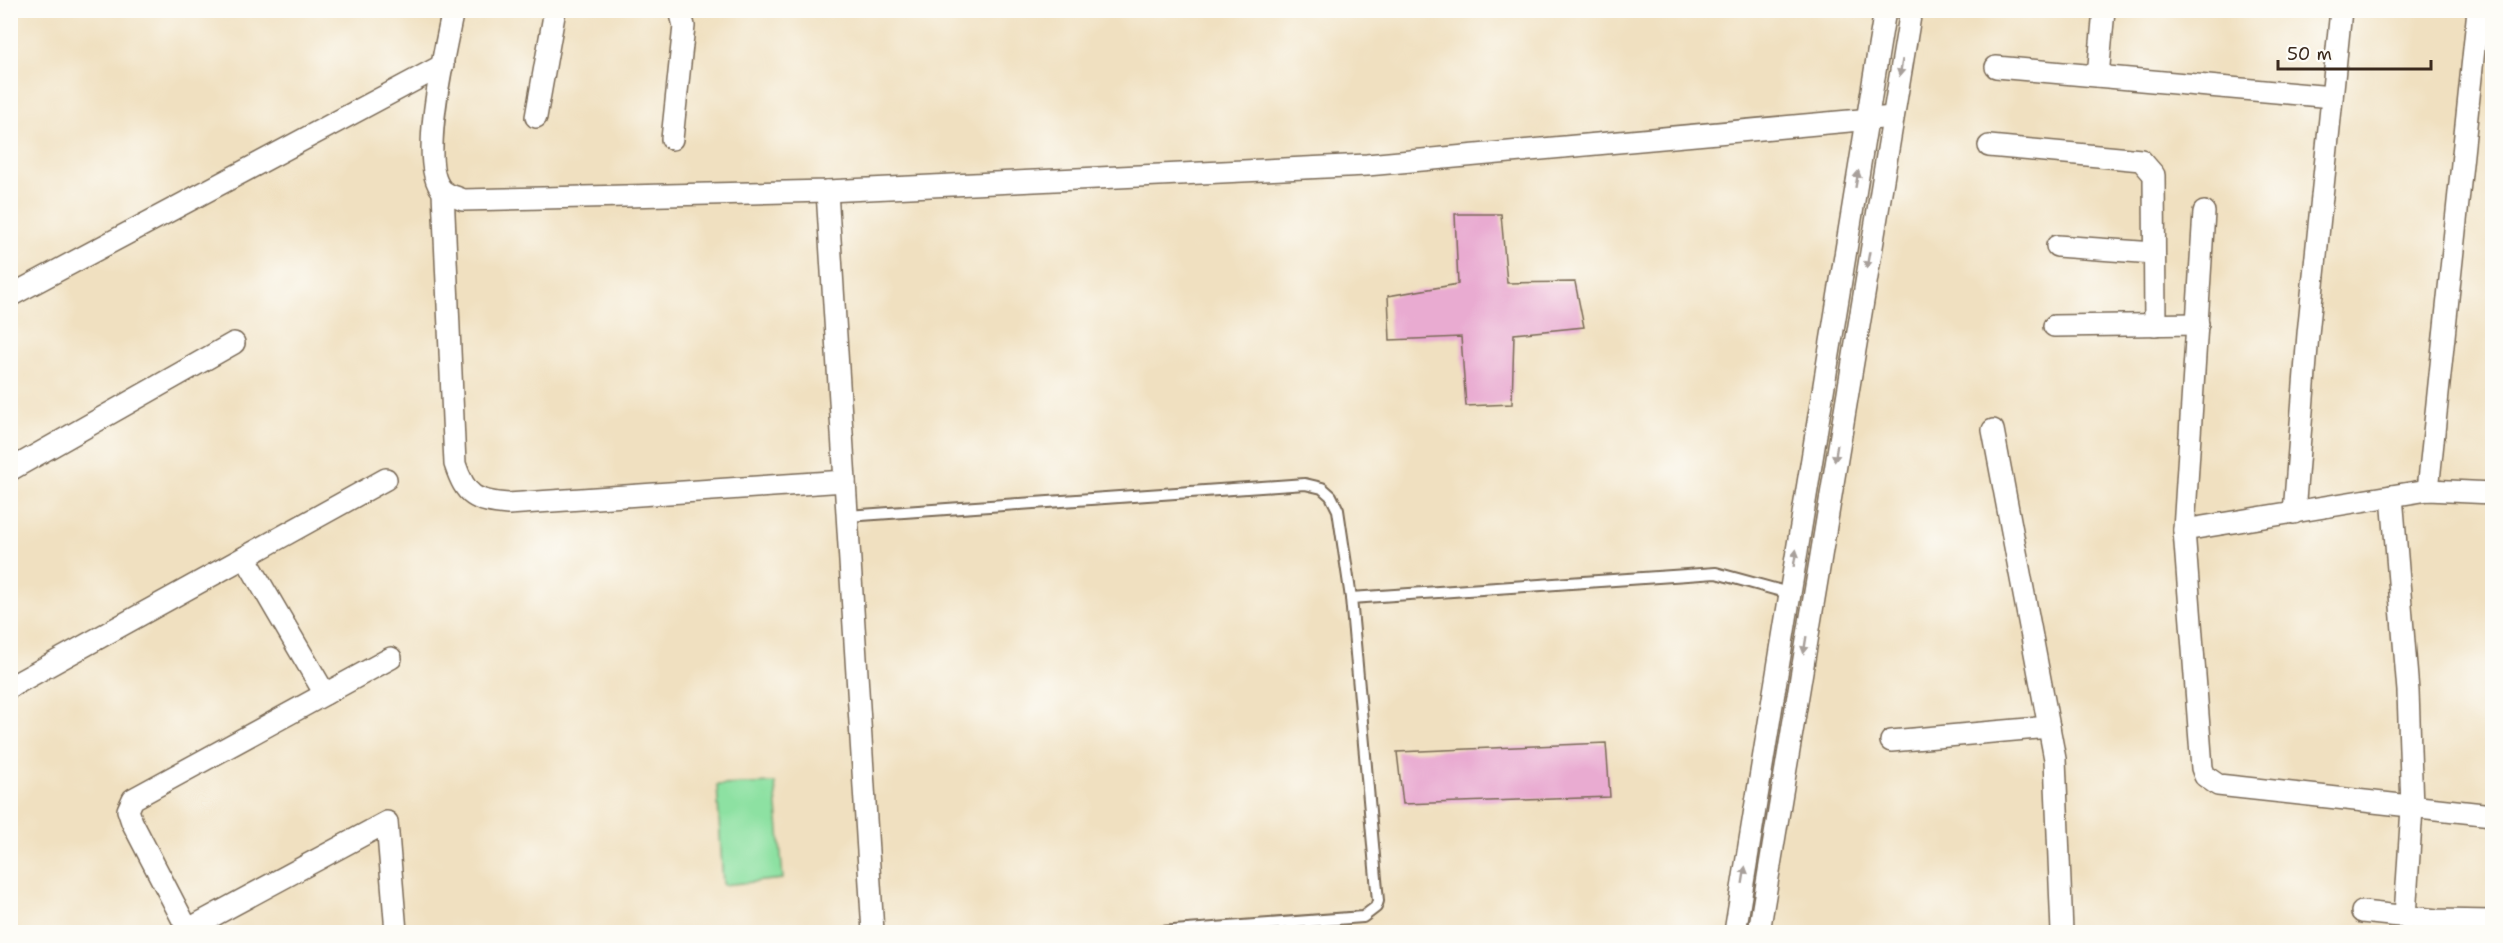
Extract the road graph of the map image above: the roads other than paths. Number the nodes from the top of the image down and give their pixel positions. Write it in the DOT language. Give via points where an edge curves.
graph roads {
  1 [pos="453,10"];
  2 [pos="555,10"];
  3 [pos="680,10"];
  4 [pos="1885,10"];
  5 [pos="1911,10"];
  6 [pos="2104,10"];
  7 [pos="2341,10"];
  8 [pos="2478,10"];
  9 [pos="443,65"];
  10 [pos="1996,67"];
  11 [pos="2098,76"];
  12 [pos="2332,97"];
  13 [pos="536,117"];
  14 [pos="1893,117"];
  15 [pos="1867,120"];
  16 [pos="672,139"];
  17 [pos="1989,146"];
  18 [pos="827,191"];
  19 [pos="443,192"];
  20 [pos="2204,212"];
  21 [pos="2058,246"];
  22 [pos="2154,253"];
  23 [pos="10,296"];
  24 [pos="2198,324"];
  25 [pos="2155,325"];
  26 [pos="2054,326"];
  27 [pos="234,343"];
  28 [pos="1829,343"];
  29 [pos="1854,344"];
  30 [pos="1993,430"];
  31 [pos="10,470"];
  32 [pos="386,478"];
  33 [pos="845,481"];
  34 [pos="2428,490"];
  35 [pos="2493,493"];
  36 [pos="2392,496"];
  37 [pos="2294,513"];
  38 [pos="847,516"];
  39 [pos="2184,530"];
  40 [pos="245,557"];
  41 [pos="1789,593"];
  42 [pos="1351,598"];
  43 [pos="391,658"];
  44 [pos="10,687"];
  45 [pos="325,694"];
  46 [pos="2049,727"];
  47 [pos="1892,741"];
  48 [pos="2412,808"];
  49 [pos="2493,815"];
  50 [pos="2362,912"];
  51 [pos="2404,916"];
  52 [pos="2493,921"];
  53 [pos="2436,926"];
  54 [pos="186,932"];
  55 [pos="396,933"];
  56 [pos="873,933"];
  57 [pos="1160,933"];
  58 [pos="1735,933"];
  59 [pos="1759,933"];
  60 [pos="2062,933"];
  1 -- 9 [label="street"];
  2 -- 13 [label="street"];
  3 -- 16 [label="street" via="684,26"];
  4 -- 15 [label="street"];
  5 -- 14 [label="street, one-way"];
  6 -- 11 [label="street"];
  7 -- 12 [label="street"];
  8 -- 34 [label="street"];
  9 -- 19 [label="street" via="431,133 434,172"];
  9 -- 23 [label="street"];
  10 -- 11 [label="street"];
  11 -- 12 [label="street"];
  12 -- 37 [label="street"];
  14 -- 15 [label="street"];
  14 -- 29 [label="street, one-way"];
  15 -- 18 [label="street" via="1367,165"];
  28 -- 15 [label="street, one-way"];
  17 -- 22 [label="street" via="2141,160 2154,175"];
  18 -- 19 [label="street" via="478,201"];
  18 -- 33 [label="street"];
  19 -- 33 [label="street" via="455,464 462,484 474,498 508,504"];
  20 -- 24 [label="street"];
  21 -- 22 [label="street"];
  22 -- 25 [label="street"];
  24 -- 25 [label="street"];
  24 -- 39 [label="street"];
  25 -- 26 [label="street"];
  27 -- 31 [label="street"];
  28 -- 29 [label="street"];
  41 -- 28 [label="street, one-way"];
  29 -- 59 [label="street, one-way"];
  30 -- 46 [label="street"];
  32 -- 40 [label="street"];
  33 -- 38 [label="street"];
  34 -- 35 [label="street"];
  34 -- 36 [label="street"];
  36 -- 37 [label="street"];
  36 -- 48 [label="street" via="2408,691"];
  37 -- 39 [label="street"];
  38 -- 42 [label="lane" via="1305,484 1322,488 1338,510"];
  38 -- 56 [label="street"];
  39 -- 48 [label="street" via="2205,776 2218,785"];
  40 -- 44 [label="street"];
  40 -- 45 [label="street"];
  41 -- 42 [label="lane" via="1716,573"];
  58 -- 41 [label="street, one-way"];
  42 -- 57 [label="lane" via="1376,907 1363,917"];
  43 -- 45 [label="street"];
  45 -- 54 [label="street" via="145,791 128,806 132,822"];
  46 -- 47 [label="street"];
  46 -- 60 [label="street" via="2055,759"];
  48 -- 49 [label="street"];
  48 -- 51 [label="street"];
  50 -- 51 [label="street"];
  51 -- 53 [label="street"];
  52 -- 53 [label="street"];
  54 -- 55 [label="street" via="387,822"];
}
